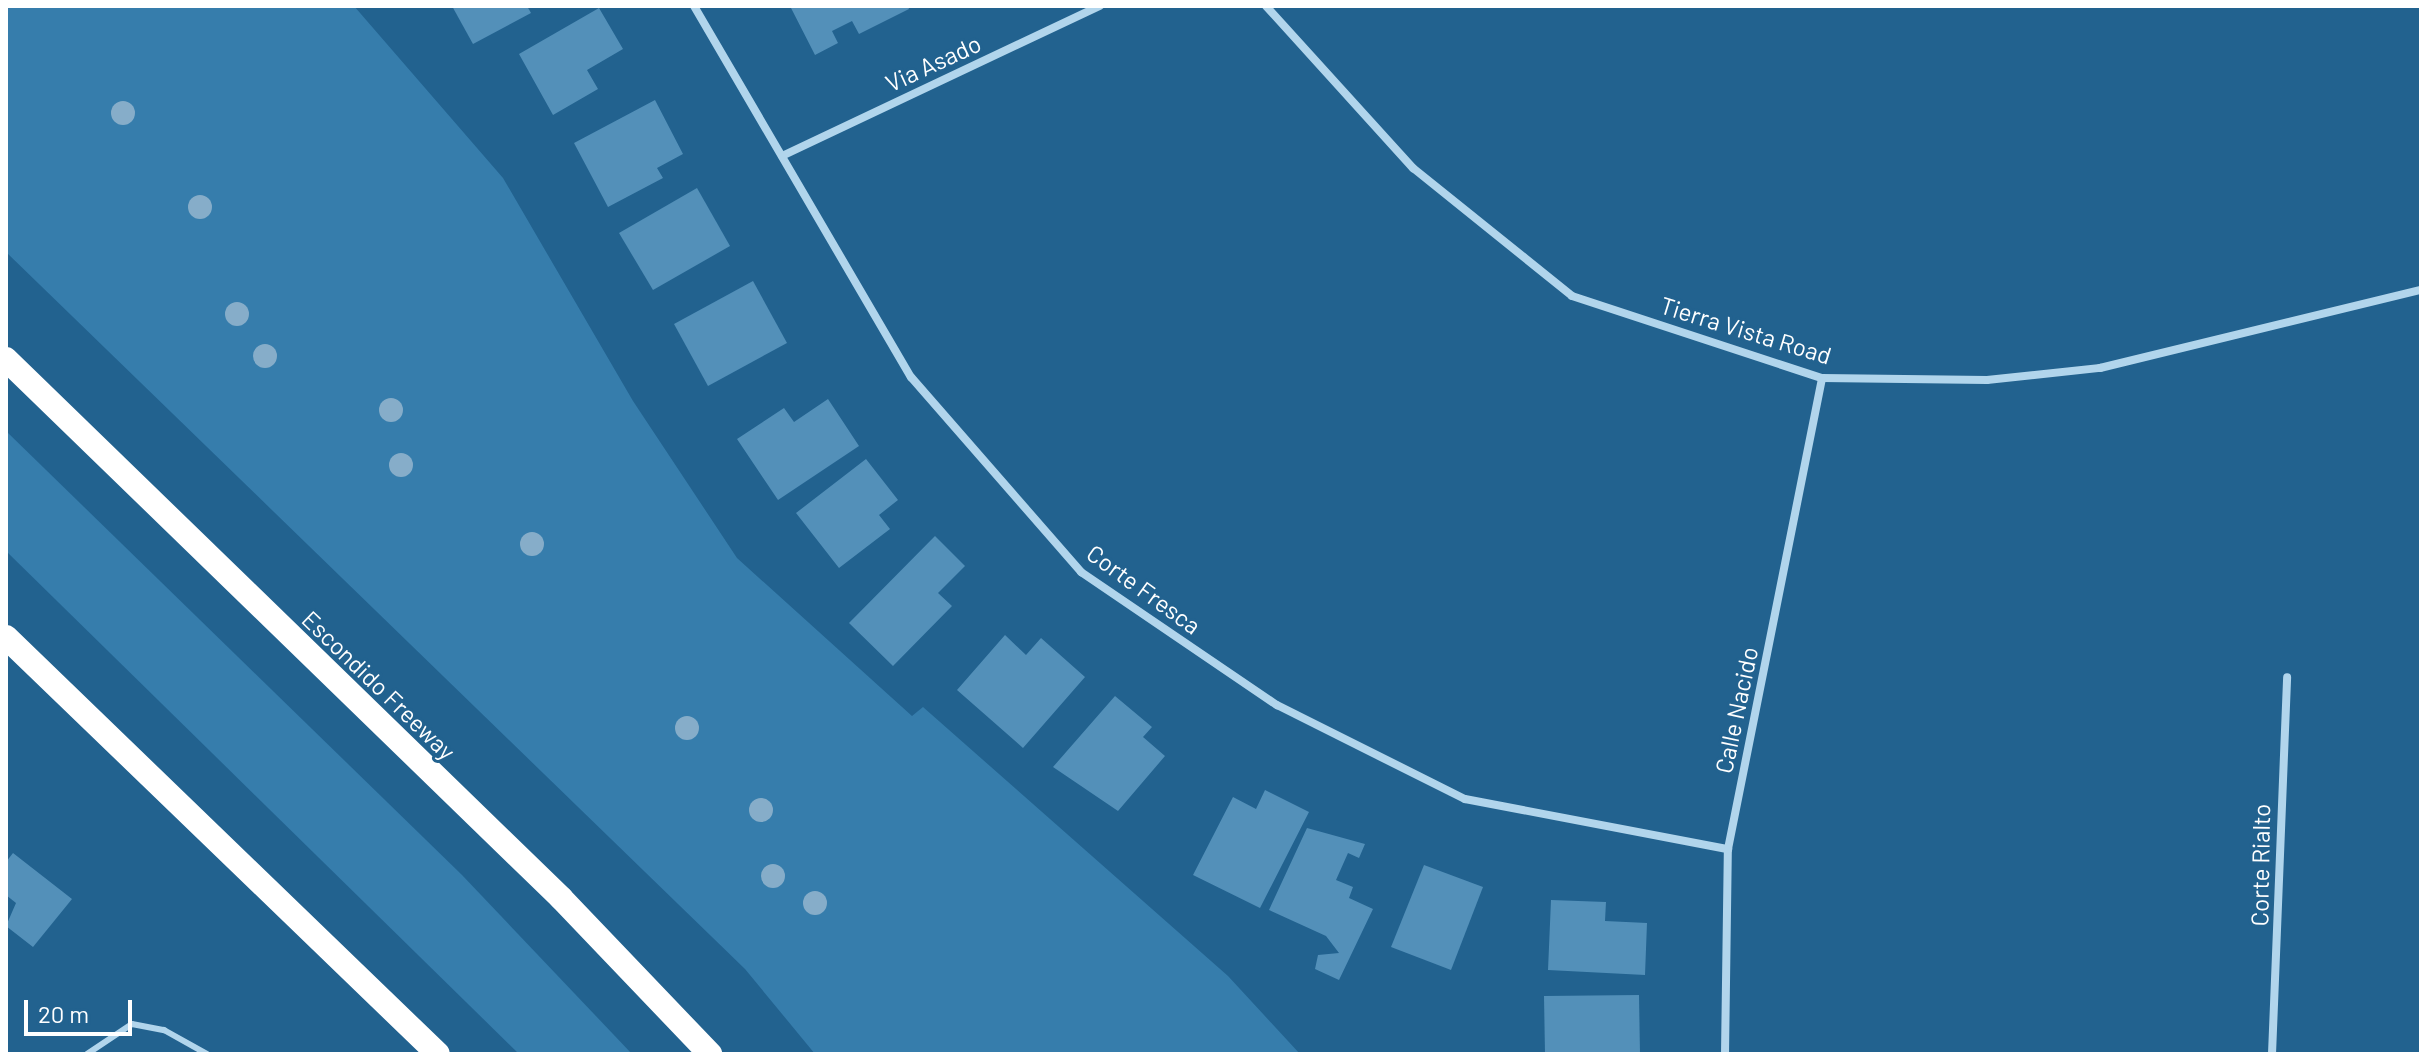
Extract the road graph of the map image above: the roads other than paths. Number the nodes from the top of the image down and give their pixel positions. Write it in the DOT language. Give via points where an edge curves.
graph roads {
  1 [pos="694,6"];
  2 [pos="1100,6"];
  3 [pos="1266,6"];
  4 [pos="782,156"];
  5 [pos="2421,290"];
  6 [pos="6,359"];
  7 [pos="1822,378"];
  8 [pos="6,637"];
  9 [pos="2287,677"];
  10 [pos="1728,849"];
  11 [pos="87,1054"];
  12 [pos="207,1054"];
  13 [pos="438,1054"];
  14 [pos="710,1054"];
  15 [pos="1725,1054"];
  16 [pos="2272,1054"];
  1 -- 4 [label="street, Corte Fresca"];
  2 -- 4 [label="street, Via Asado"];
  3 -- 7 [label="street, Tierra Vista Road" via="1413,168 1572,296"];
  4 -- 10 [label="street, Corte Fresca" via="911,377 1081,572 1277,705 1465,799"];
  5 -- 7 [label="street, Tierra Vista Road" via="2100,368 1987,380"];
  6 -- 14 [label="highway, Escondido Freeway" via="561,898"];
  7 -- 10 [label="street, Calle Nacido"];
  8 -- 13 [label="highway"];
  9 -- 16 [label="street, Corte Rialto"];
  10 -- 15 [label="street, Calle Nacido"];
  11 -- 12 [label="lane" via="132,1024 164,1030"];
}
